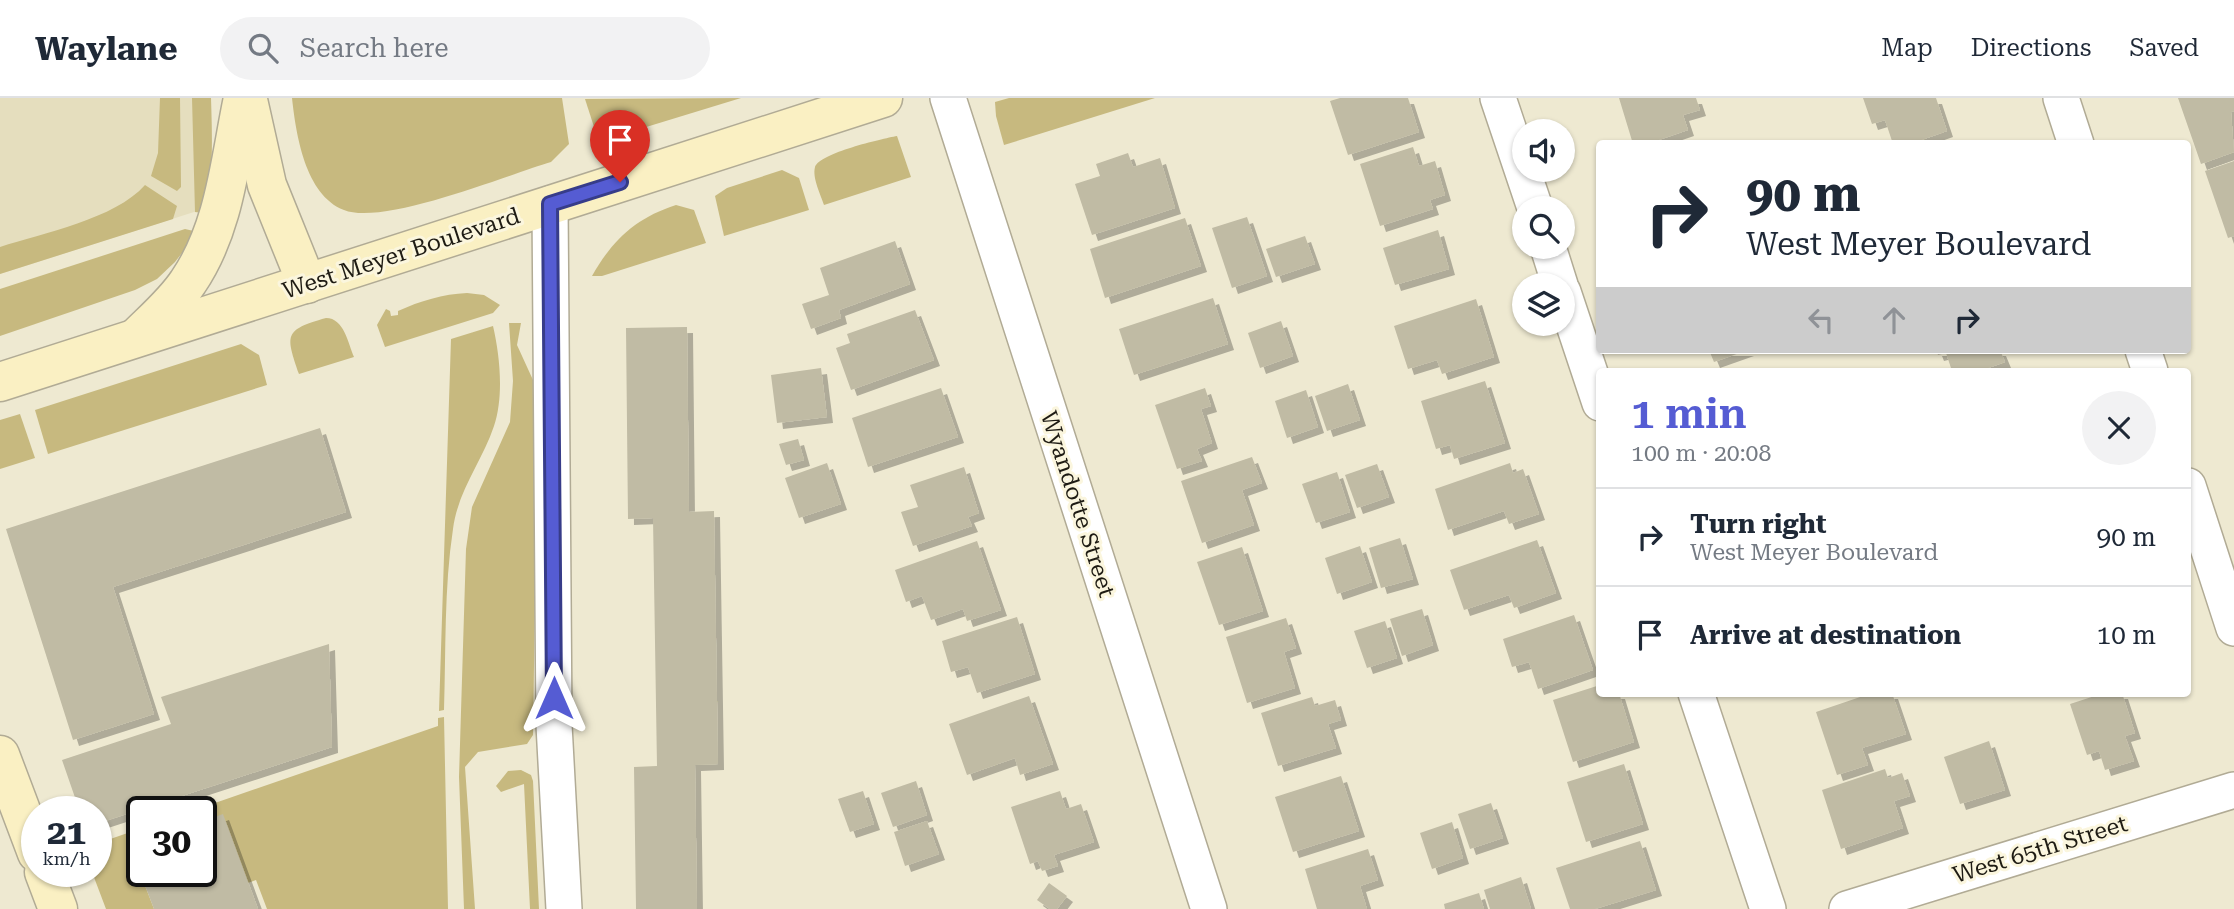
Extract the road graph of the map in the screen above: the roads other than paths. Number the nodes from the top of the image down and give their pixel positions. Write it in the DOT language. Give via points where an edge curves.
graph roads {
  1 [pos="245,98"];
  2 [pos="883,98"];
  3 [pos="948,98"];
  4 [pos="1498,98"];
  5 [pos="2061,98"];
  6 [pos="2075,140"];
  7 [pos="1531,196"];
  8 [pos="550,204"];
  9 [pos="307,284"];
  10 [pos="1575,328"];
  11 [pos="136,339"];
  12 [pos="0,382"];
  13 [pos="1596,391"];
  14 [pos="2191,495"];
  15 [pos="2234,628"];
  16 [pos="1697,697"];
  17 [pos="0,755"];
  18 [pos="2234,790"];
  19 [pos="21,811"];
  20 [pos="50,887"];
  21 [pos="58,909"];
  22 [pos="564,909"];
  23 [pos="1209,909"];
  24 [pos="1768,909"];
  25 [pos="1847,909"];
  1 -- 9 [label="main road" via="267,185"];
  1 -- 11 [label="main road" via="221,212 208,246 188,283"];
  2 -- 8 [label="main road, West Meyer Boulevard"];
  3 -- 23 [label="street, Wyandotte Street"];
  4 -- 7 [label="street"];
  5 -- 6 [label="street"];
  8 -- 9 [label="main road, West Meyer Boulevard"];
  8 -- 22 [label="street" via="554,725"];
  9 -- 11 [label="main road, West Meyer Boulevard"];
  10 -- 13 [label="street"];
  11 -- 12 [label="main road, West Meyer Boulevard"];
  14 -- 15 [label="street"];
  16 -- 24 [label="street"];
  17 -- 19 [label="main road"];
  18 -- 25 [label="street, West 65th Street"];
  20 -- 21 [label="main road"];
}
